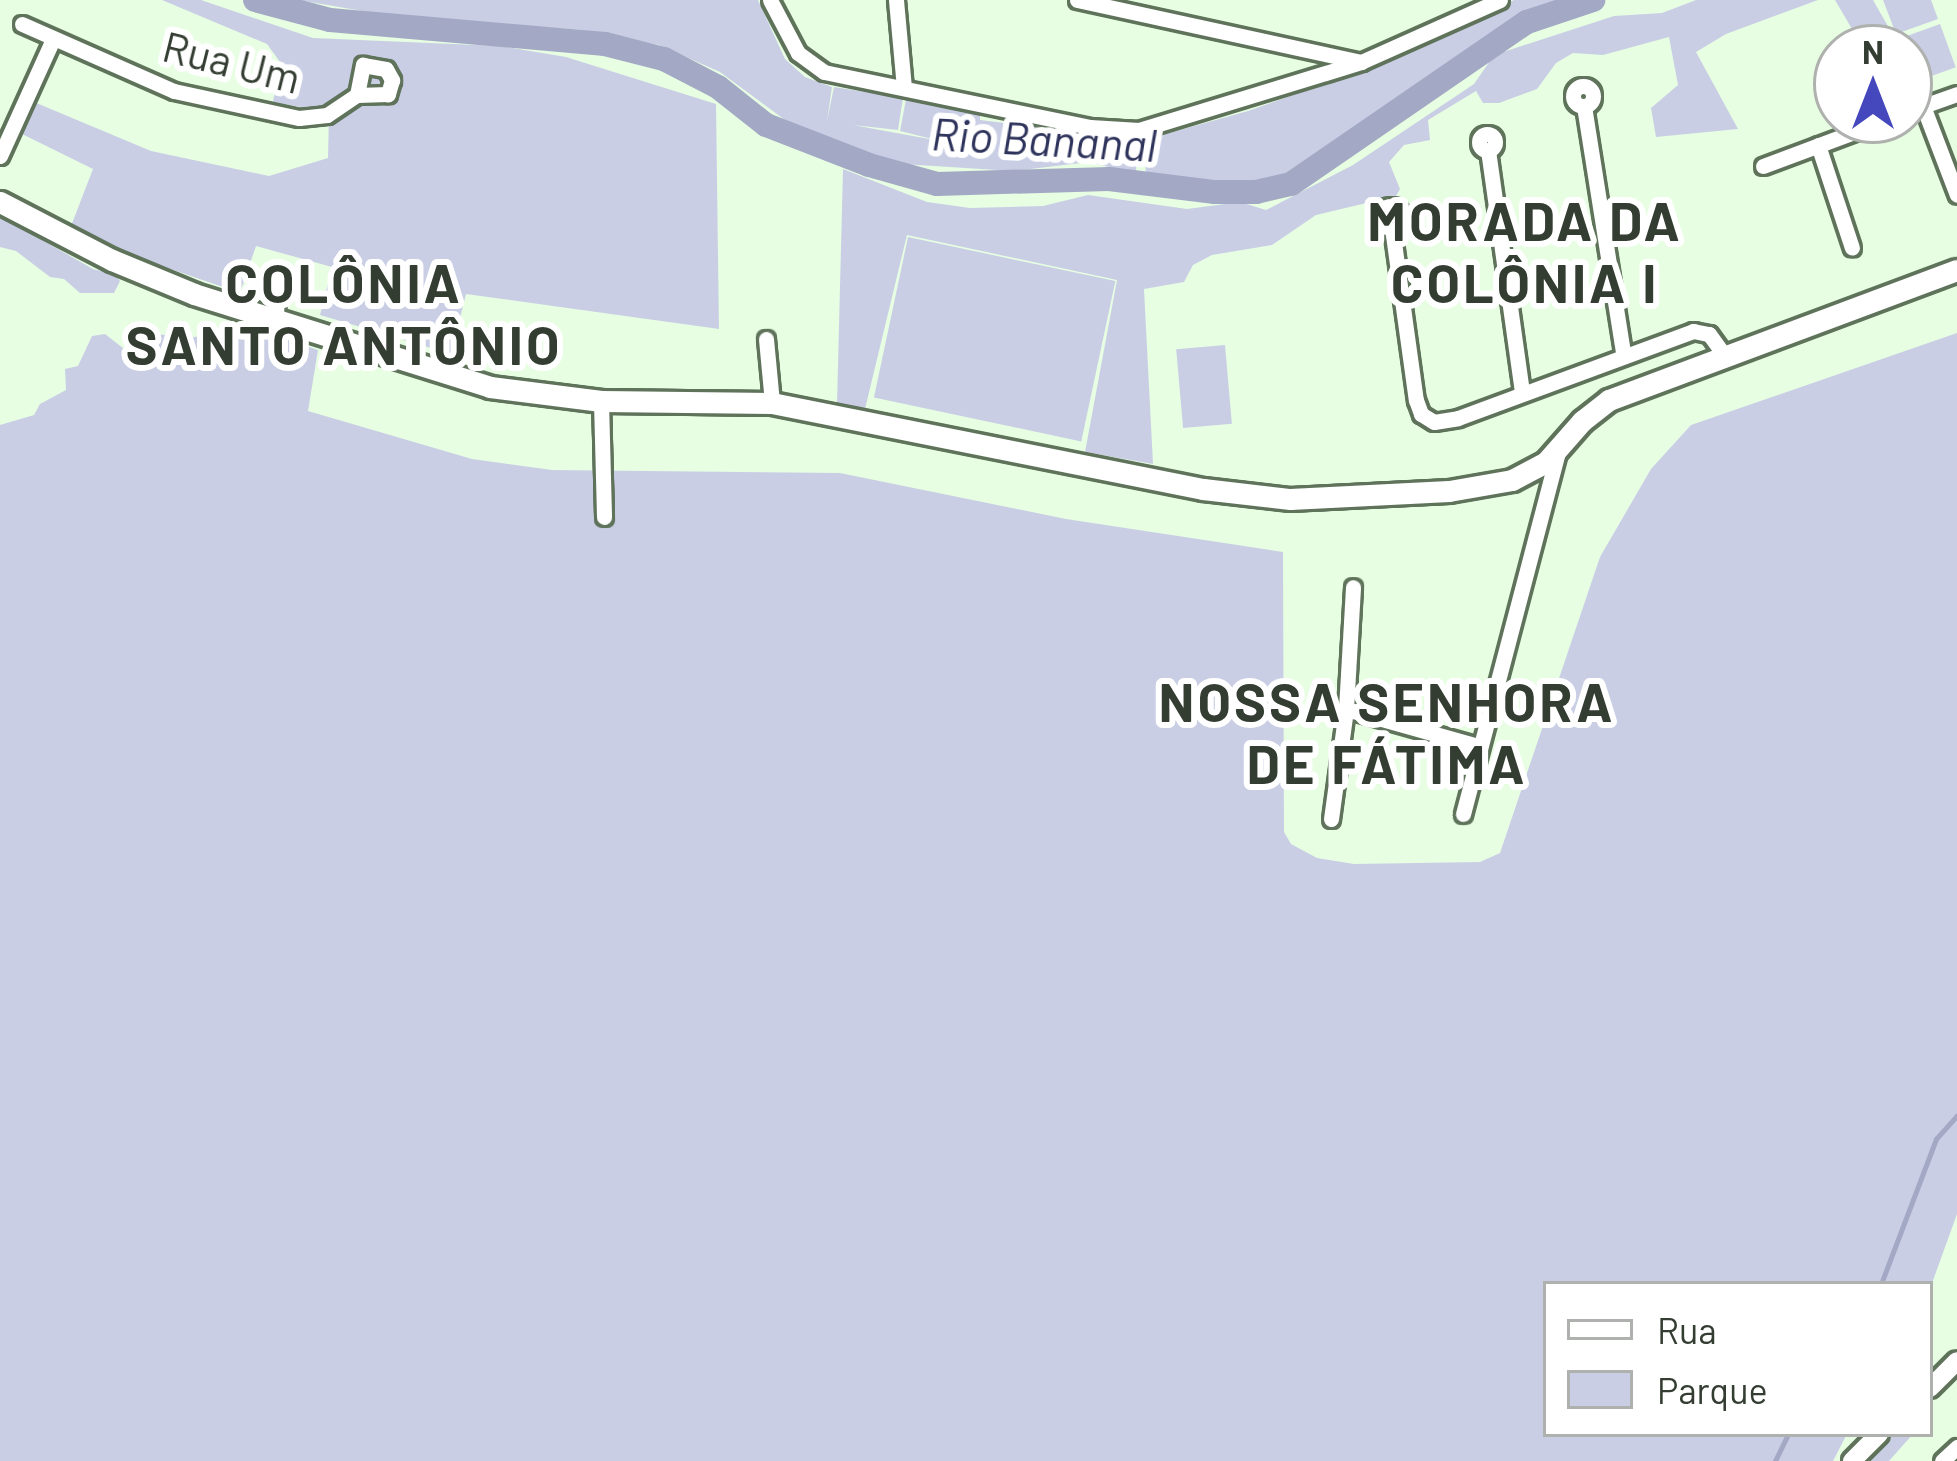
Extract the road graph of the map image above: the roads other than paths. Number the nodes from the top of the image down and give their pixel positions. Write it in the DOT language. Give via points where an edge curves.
graph roads {
  1 [pos="770,0"];
  2 [pos="896,0"];
  3 [pos="1077,0"];
  4 [pos="1500,0"];
  5 [pos="22,24"];
  6 [pos="53,40"];
  7 [pos="1361,62"];
  8 [pos="904,88"];
  9 [pos="357,95"];
  10 [pos="1584,106"];
  11 [pos="1933,144"];
  12 [pos="1818,145"];
  13 [pos="1488,150"];
  14 [pos="0,156"];
  15 [pos="1762,166"];
  16 [pos="1957,195"];
  17 [pos="0,202"];
  18 [pos="1392,228"];
  19 [pos="1852,248"];
  20 [pos="1957,270"];
  21 [pos="277,272"];
  22 [pos="276,323"];
  23 [pos="766,339"];
  24 [pos="1623,352"];
  25 [pos="1725,356"];
  26 [pos="1522,391"];
  27 [pos="601,401"];
  28 [pos="772,403"];
  29 [pos="1559,448"];
  30 [pos="604,517"];
  31 [pos="1353,587"];
  32 [pos="1346,709"];
  33 [pos="1478,746"];
  34 [pos="1463,814"];
  35 [pos="1331,819"];
  36 [pos="1957,1361"];
  37 [pos="1933,1385"];
  38 [pos="1877,1437"];
  39 [pos="1957,1447"];
  40 [pos="1852,1461"];
  41 [pos="1942,1461"];
  1 -- 8 [label="street" via="811,66"];
  2 -- 8 [label="street"];
  3 -- 7 [label="street"];
  4 -- 7 [label="street"];
  5 -- 6 [label="street, Rua Um"];
  6 -- 9 [label="street, Rua Um" via="174,91 286,116 327,115"];
  6 -- 14 [label="street"];
  7 -- 8 [label="street" via="1139,130"];
  10 -- 24 [label="street"];
  11 -- 16 [label="street"];
  12 -- 15 [label="street"];
  12 -- 19 [label="street"];
  13 -- 26 [label="street"];
  17 -- 22 [label="main road" via="112,260"];
  18 -- 26 [label="street" via="1416,400 1426,418 1442,422"];
  20 -- 25 [label="main road"];
  21 -- 22 [label="street"];
  22 -- 27 [label="main road" via="490,387"];
  23 -- 28 [label="street"];
  24 -- 25 [label="street" via="1698,331"];
  24 -- 26 [label="street"];
  25 -- 29 [label="main road" via="1609,400"];
  27 -- 28 [label="main road"];
  27 -- 30 [label="street"];
  28 -- 29 [label="main road" via="1180,485 1290,499 1478,487 1535,471"];
  29 -- 33 [label="street"];
  31 -- 32 [label="street"];
  32 -- 33 [label="street"];
  32 -- 35 [label="street"];
  33 -- 34 [label="street"];
  36 -- 37 [label="street"];
  38 -- 40 [label="street"];
  39 -- 41 [label="street"];
}
